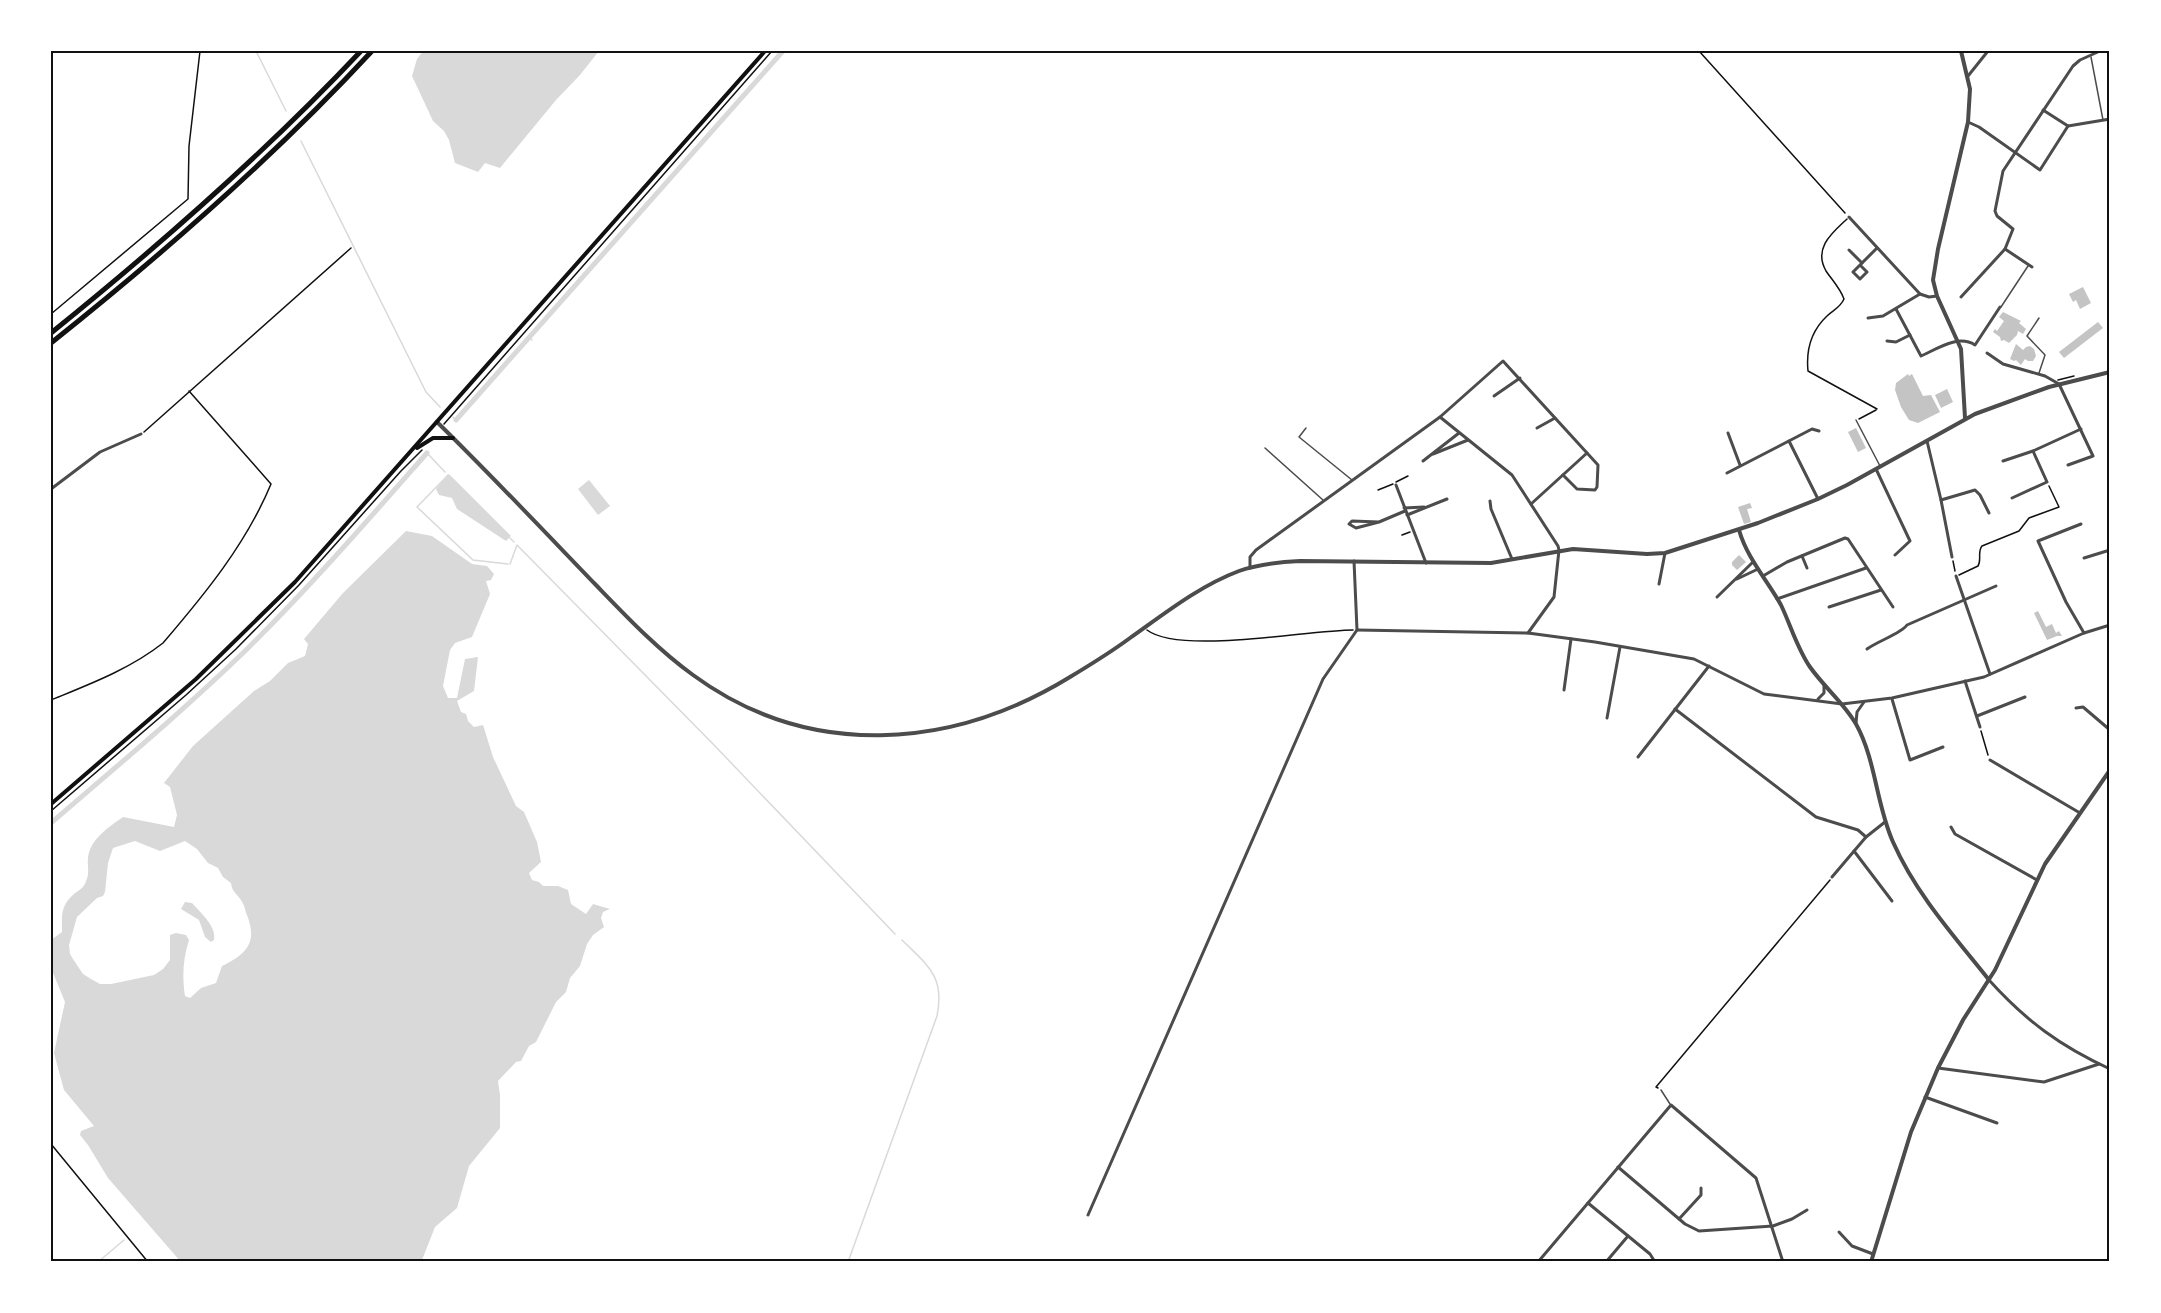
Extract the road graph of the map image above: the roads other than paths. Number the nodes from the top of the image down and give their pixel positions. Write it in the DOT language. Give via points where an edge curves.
graph roads {
  1 [pos="361,51"];
  2 [pos="372,51"];
  3 [pos="765,51"];
  4 [pos="1961,51"];
  5 [pos="1988,51"];
  6 [pos="2100,51"];
  7 [pos="2091,55"];
  8 [pos="1968,76"];
  9 [pos="2043,110"];
  10 [pos="2110,119"];
  11 [pos="2103,121"];
  12 [pos="1968,122"];
  13 [pos="2068,126"];
  14 [pos="2015,152"];
  15 [pos="1849,217"];
  16 [pos="1877,248"];
  17 [pos="2005,249"];
  18 [pos="1849,250"];
  19 [pos="1861,264"];
  20 [pos="2031,265"];
  21 [pos="1920,294"];
  22 [pos="1937,296"];
  23 [pos="1961,297"];
  24 [pos="2000,308"];
  25 [pos="1896,309"];
  26 [pos="1868,318"];
  27 [pos="2039,318"];
  28 [pos="51,333"];
  29 [pos="1910,335"];
  30 [pos="1887,341"];
  31 [pos="1959,341"];
  32 [pos="51,343"];
  33 [pos="1987,353"];
  34 [pos="2110,372"];
  35 [pos="2039,374"];
  36 [pos="1520,378"];
  37 [pos="2059,384"];
  38 [pos="1494,396"];
  39 [pos="1440,417"];
  40 [pos="1555,418"];
  41 [pos="1965,418"];
  42 [pos="1856,420"];
  43 [pos="437,422"];
  44 [pos="1306,428"];
  45 [pos="1537,428"];
  46 [pos="2081,429"];
  47 [pos="1819,432"];
  48 [pos="1459,433"];
  49 [pos="1728,433"];
  50 [pos="141,434"];
  51 [pos="453,438"];
  52 [pos="1468,440"];
  53 [pos="1926,440"];
  54 [pos="1789,441"];
  55 [pos="1265,448"];
  56 [pos="2033,451"];
  57 [pos="411,452"];
  58 [pos="1587,453"];
  59 [pos="1430,456"];
  60 [pos="1423,461"];
  61 [pos="2003,461"];
  62 [pos="1740,465"];
  63 [pos="2067,465"];
  64 [pos="1878,468"];
  65 [pos="1727,473"];
  66 [pos="1563,475"];
  67 [pos="1352,480"];
  68 [pos="1396,485"];
  69 [pos="51,489"];
  70 [pos="2012,498"];
  71 [pos="1447,499"];
  72 [pos="1818,499"];
  73 [pos="1941,500"];
  74 [pos="1324,501"];
  75 [pos="1490,501"];
  76 [pos="1531,504"];
  77 [pos="1426,506"];
  78 [pos="1405,511"];
  79 [pos="1989,513"];
  80 [pos="1379,522"];
  81 [pos="2081,524"];
  82 [pos="1739,530"];
  83 [pos="1559,550"];
  84 [pos="2110,550"];
  85 [pos="1665,553"];
  86 [pos="1895,555"];
  87 [pos="1802,556"];
  88 [pos="1952,557"];
  89 [pos="2084,558"];
  90 [pos="1354,561"];
  91 [pos="1512,561"];
  92 [pos="1753,562"];
  93 [pos="1426,563"];
  94 [pos="1250,568"];
  95 [pos="1807,568"];
  96 [pos="1867,568"];
  97 [pos="1758,569"];
  98 [pos="1956,576"];
  99 [pos="1763,577"];
  100 [pos="1733,581"];
  101 [pos="1659,584"];
  102 [pos="1996,586"];
  103 [pos="1881,590"];
  104 [pos="1716,597"];
  105 [pos="1777,599"];
  106 [pos="1965,602"];
  107 [pos="1829,607"];
  108 [pos="1893,607"];
  109 [pos="2110,625"];
  110 [pos="1356,630"];
  111 [pos="1528,633"];
  112 [pos="2084,633"];
  113 [pos="1571,639"];
  114 [pos="1620,646"];
  115 [pos="1867,649"];
  116 [pos="1709,666"];
  117 [pos="1990,674"];
  118 [pos="1965,681"];
  119 [pos="1824,685"];
  120 [pos="1564,690"];
  121 [pos="2025,696"];
  122 [pos="1892,698"];
  123 [pos="1816,700"];
  124 [pos="1864,702"];
  125 [pos="1842,704"];
  126 [pos="2076,708"];
  127 [pos="1675,709"];
  128 [pos="1977,716"];
  129 [pos="1607,718"];
  130 [pos="1856,725"];
  131 [pos="1980,728"];
  132 [pos="2110,730"];
  133 [pos="1943,747"];
  134 [pos="1638,758"];
  135 [pos="1990,760"];
  136 [pos="2110,771"];
  137 [pos="51,804"];
  138 [pos="2080,813"];
  139 [pos="1885,822"];
  140 [pos="1951,826"];
  141 [pos="1866,837"];
  142 [pos="1854,851"];
  143 [pos="1833,877"];
  144 [pos="2037,880"];
  145 [pos="1892,901"];
  146 [pos="1989,980"];
  147 [pos="2099,1064"];
  148 [pos="1938,1068"];
  149 [pos="2110,1070"];
  150 [pos="1660,1090"];
  151 [pos="1925,1098"];
  152 [pos="1671,1105"];
  153 [pos="1997,1123"];
  154 [pos="1618,1167"];
  155 [pos="1701,1188"];
  156 [pos="1588,1203"];
  157 [pos="1807,1210"];
  158 [pos="1088,1215"];
  159 [pos="1679,1219"];
  160 [pos="1773,1226"];
  161 [pos="1839,1232"];
  162 [pos="1628,1236"];
  163 [pos="1873,1254"];
  164 [pos="1538,1262"];
  165 [pos="1606,1262"];
  166 [pos="1655,1262"];
  167 [pos="1783,1262"];
  168 [pos="1871,1262"];
  1 -- 28 [label="highway" via="295,120 226,183"];
  2 -- 32 [label="highway" via="233,189"];
  3 -- 43 [label="main road"];
  4 -- 8 [label="street"];
  5 -- 8 [label="street"];
  6 -- 7 [label="street"];
  7 -- 9 [label="street" via="2073,66"];
  7 -- 11 [label="lane"];
  8 -- 12 [label="street"];
  9 -- 13 [label="street"];
  9 -- 14 [label="street"];
  10 -- 11 [label="street"];
  11 -- 13 [label="street"];
  12 -- 14 [label="street"];
  12 -- 22 [label="street" via="1934,271"];
  13 -- 14 [label="street" via="2040,170"];
  14 -- 17 [label="street" via="2003,171 1995,211 2013,229"];
  15 -- 16 [label="street"];
  16 -- 19 [label="street"];
  16 -- 21 [label="street"];
  17 -- 20 [label="street"];
  17 -- 23 [label="street"];
  18 -- 19 [label="street"];
  19 -- 19 [label="street" via="1853,272 1860,279 1867,272"];
  20 -- 24 [label="lane"];
  21 -- 22 [label="street"];
  21 -- 25 [label="street"];
  22 -- 31 [label="street"];
  24 -- 31 [label="street" via="1975,345"];
  25 -- 26 [label="street"];
  25 -- 29 [label="street"];
  27 -- 35 [label="lane" via="2027,336 2045,356"];
  29 -- 30 [label="street"];
  29 -- 31 [label="street" via="1921,356"];
  31 -- 41 [label="street"];
  33 -- 35 [label="street" via="2003,364"];
  34 -- 37 [label="street"];
  35 -- 37 [label="street"];
  36 -- 38 [label="street"];
  36 -- 39 [label="street" via="1503,361"];
  36 -- 40 [label="street"];
  37 -- 41 [label="street"];
  37 -- 46 [label="street"];
  39 -- 48 [label="street"];
  39 -- 67 [label="street"];
  40 -- 45 [label="street"];
  40 -- 58 [label="street"];
  41 -- 53 [label="street"];
  42 -- 64 [label="lane"];
  43 -- 51 [label="street"];
  43 -- 57 [label="main road"];
  44 -- 67 [label="lane" via="1299,437"];
  46 -- 56 [label="street"];
  46 -- 63 [label="street" via="2093,456"];
  47 -- 54 [label="street" via="1812,429"];
  48 -- 52 [label="street"];
  48 -- 59 [label="street"];
  49 -- 62 [label="street"];
  50 -- 69 [label="street" via="100,452"];
  51 -- 57 [label="main road" via="433,438"];
  51 -- 94 [label="street" via="669,657 718,692 755,711 823,731 876,736 917,734 998,713 1042,693 1214,582"];
  52 -- 59 [label="street"];
  52 -- 76 [label="street" via="1512,475"];
  53 -- 64 [label="street"];
  53 -- 73 [label="street"];
  54 -- 62 [label="street"];
  54 -- 72 [label="street"];
  55 -- 74 [label="lane"];
  56 -- 61 [label="street"];
  56 -- 70 [label="street" via="2047,482"];
  57 -- 137 [label="main road" via="241,637"];
  58 -- 66 [label="street"];
  58 -- 66 [label="street" via="1598,465 1596,489 1577,489"];
  59 -- 60 [label="street"];
  62 -- 65 [label="street"];
  64 -- 72 [label="street"];
  64 -- 86 [label="street" via="1910,542"];
  66 -- 76 [label="street"];
  67 -- 74 [label="street"];
  68 -- 78 [label="street"];
  71 -- 77 [label="street"];
  72 -- 82 [label="street"];
  73 -- 79 [label="street" via="1975,490"];
  73 -- 88 [label="street"];
  74 -- 94 [label="street" via="1253,552"];
  75 -- 91 [label="street"];
  76 -- 83 [label="street"];
  77 -- 78 [label="street"];
  77 -- 78 [label="street"];
  78 -- 80 [label="street"];
  78 -- 93 [label="street"];
  80 -- 80 [label="street" via="1352,521 1349,524 1356,528"];
  81 -- 112 [label="street" via="2038,541"];
  82 -- 85 [label="street"];
  82 -- 92 [label="street"];
  83 -- 85 [label="street"];
  83 -- 91 [label="street"];
  83 -- 111 [label="street" via="1554,597"];
  84 -- 89 [label="street"];
  85 -- 101 [label="street"];
  87 -- 95 [label="street"];
  87 -- 96 [label="street" via="1845,538"];
  87 -- 99 [label="street"];
  90 -- 93 [label="street"];
  90 -- 94 [label="street" via="1286,561"];
  90 -- 110 [label="street"];
  91 -- 93 [label="street"];
  92 -- 97 [label="street"];
  92 -- 100 [label="street"];
  96 -- 103 [label="street"];
  96 -- 105 [label="street"];
  97 -- 99 [label="street"];
  97 -- 100 [label="street"];
  98 -- 106 [label="street"];
  99 -- 105 [label="street"];
  100 -- 104 [label="street"];
  102 -- 106 [label="street"];
  103 -- 107 [label="street"];
  103 -- 108 [label="street"];
  105 -- 119 [label="street" via="1803,657"];
  106 -- 115 [label="street" via="1907,625 1905,630"];
  106 -- 117 [label="street"];
  109 -- 112 [label="street"];
  110 -- 111 [label="street"];
  110 -- 158 [label="street" via="1323,679"];
  111 -- 113 [label="street"];
  112 -- 117 [label="street"];
  113 -- 114 [label="street"];
  113 -- 120 [label="street"];
  114 -- 116 [label="street" via="1687,657"];
  114 -- 129 [label="street"];
  116 -- 123 [label="street" via="1760,693"];
  116 -- 127 [label="street"];
  117 -- 118 [label="street"];
  118 -- 122 [label="street"];
  118 -- 128 [label="street"];
  119 -- 123 [label="street" via="1824,693"];
  119 -- 125 [label="street"];
  121 -- 128 [label="street"];
  122 -- 124 [label="street"];
  122 -- 133 [label="street" via="1910,760"];
  123 -- 125 [label="street"];
  124 -- 125 [label="street"];
  124 -- 130 [label="street" via="1857,712"];
  125 -- 130 [label="street"];
  126 -- 132 [label="street" via="2083,707"];
  127 -- 134 [label="street"];
  127 -- 141 [label="street" via="1816,817 1858,830"];
  128 -- 131 [label="street"];
  130 -- 139 [label="street"];
  135 -- 138 [label="street"];
  136 -- 138 [label="street"];
  138 -- 144 [label="street"];
  139 -- 141 [label="street"];
  139 -- 146 [label="street" via="1899,854 1933,910"];
  140 -- 144 [label="street" via="1955,834"];
  141 -- 142 [label="street"];
  142 -- 143 [label="street"];
  142 -- 145 [label="street"];
  144 -- 146 [label="street"];
  146 -- 147 [label="street" via="2030,1021"];
  146 -- 148 [label="street"];
  147 -- 148 [label="street" via="2044,1082"];
  147 -- 149 [label="street"];
  148 -- 151 [label="street"];
  150 -- 152 [label="lane"];
  151 -- 153 [label="street"];
  151 -- 163 [label="street" via="1908,1139"];
  152 -- 154 [label="street"];
  152 -- 160 [label="street" via="1756,1178"];
  154 -- 156 [label="street"];
  154 -- 159 [label="street"];
  155 -- 159 [label="street" via="1701,1195"];
  156 -- 162 [label="street"];
  156 -- 164 [label="street"];
  157 -- 160 [label="street"];
  159 -- 160 [label="street" via="1702,1231"];
  160 -- 167 [label="street"];
  161 -- 163 [label="street" via="1852,1246"];
  162 -- 165 [label="street"];
  162 -- 166 [label="street"];
  163 -- 168 [label="street"];
}
